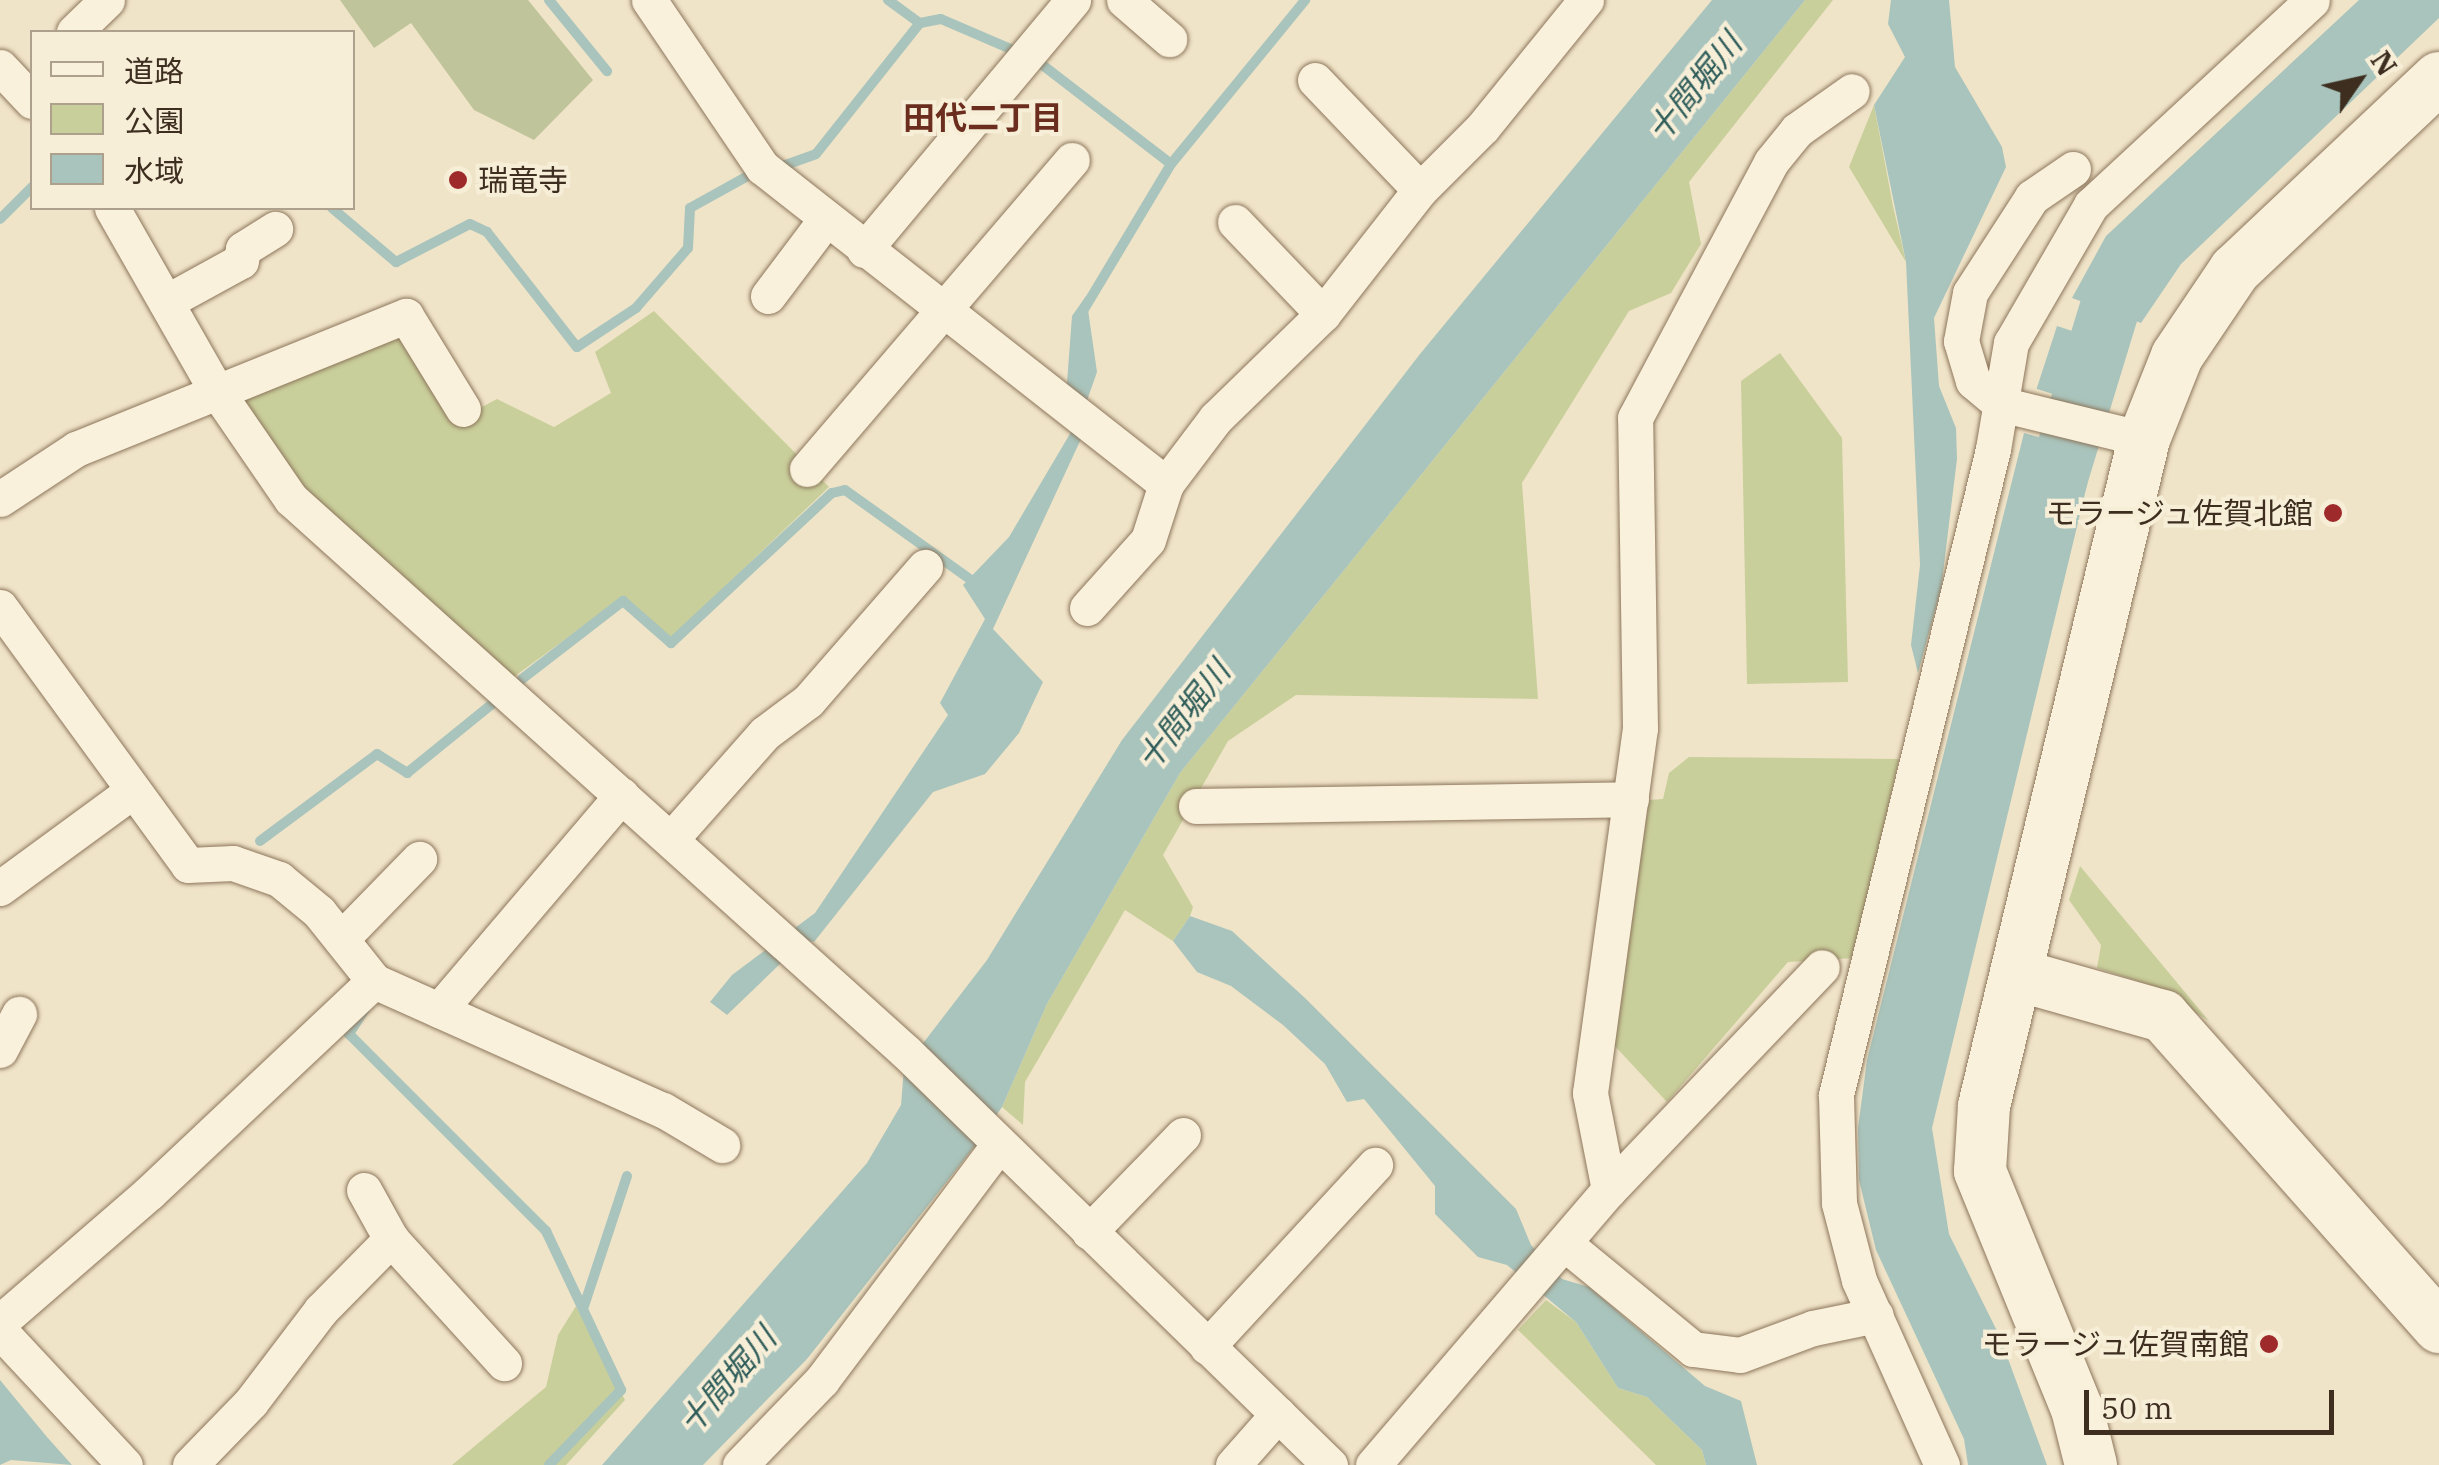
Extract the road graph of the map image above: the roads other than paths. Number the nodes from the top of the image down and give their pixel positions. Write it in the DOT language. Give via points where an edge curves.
graph roads {
  1 [pos="107,0"];
  2 [pos="648,0"];
  3 [pos="1073,0"];
  4 [pos="1124,0"];
  5 [pos="1586,0"];
  6 [pos="2312,0"];
  7 [pos="76,30"];
  8 [pos="1169,38"];
  9 [pos="2439,78"];
  10 [pos="1315,80"];
  11 [pos="1852,91"];
  12 [pos="1072,160"];
  13 [pos="2073,168"];
  14 [pos="1420,190"];
  15 [pos="118,210"];
  16 [pos="826,220"];
  17 [pos="1235,222"];
  18 [pos="275,229"];
  19 [pos="864,250"];
  20 [pos="768,296"];
  21 [pos="166,302"];
  22 [pos="942,312"];
  23 [pos="1323,314"];
  24 [pos="216,390"];
  25 [pos="2006,405"];
  26 [pos="463,410"];
  27 [pos="2132,436"];
  28 [pos="807,469"];
  29 [pos="1166,484"];
  30 [pos="0,499"];
  31 [pos="925,567"];
  32 [pos="0,607"];
  33 [pos="1086,608"];
  34 [pos="130,793"];
  35 [pos="622,795"];
  36 [pos="1630,799"];
  37 [pos="1196,806"];
  38 [pos="672,838"];
  39 [pos="419,858"];
  40 [pos="0,888"];
  41 [pos="342,940"];
  42 [pos="1822,967"];
  43 [pos="2018,975"];
  44 [pos="374,980"];
  45 [pos="439,1010"];
  46 [pos="19,1014"];
  47 [pos="0,1050"];
  48 [pos="1183,1136"];
  49 [pos="996,1142"];
  50 [pos="722,1145"];
  51 [pos="1376,1165"];
  52 [pos="364,1190"];
  53 [pos="1610,1190"];
  54 [pos="1088,1232"];
  55 [pos="391,1239"];
  56 [pos="1558,1250"];
  57 [pos="1876,1315"];
  58 [pos="0,1322"];
  59 [pos="2439,1326"];
  60 [pos="0,1330"];
  61 [pos="1207,1347"];
  62 [pos="504,1364"];
  63 [pos="1278,1414"];
  64 [pos="124,1465"];
  65 [pos="190,1465"];
  66 [pos="740,1465"];
  67 [pos="1233,1465"];
  68 [pos="1330,1465"];
  69 [pos="1373,1465"];
  70 [pos="1942,1465"];
  71 [pos="2091,1465"];
  1 -- 7 [label="street"];
  2 -- 16 [label="street" via="767,172"];
  3 -- 19 [label="street"];
  4 -- 8 [label="street"];
  5 -- 14 [label="street" via="1483,127"];
  6 -- 25 [label="street" via="2091,205 2010,343"];
  9 -- 27 [label="street" via="2235,270"];
  10 -- 14 [label="street"];
  11 -- 36 [label="street" via="1798,130 1771,162 1635,418 1640,728"];
  12 -- 22 [label="street"];
  13 -- 25 [label="street" via="2032,196 1970,293 1962,341 1973,381"];
  14 -- 23 [label="street"];
  15 -- 21 [label="street"];
  16 -- 19 [label="street"];
  16 -- 20 [label="street"];
  17 -- 23 [label="street"];
  18 -- 21 [label="street" via="243,249 241,261"];
  19 -- 22 [label="street"];
  21 -- 24 [label="street"];
  22 -- 28 [label="street"];
  22 -- 29 [label="street"];
  23 -- 29 [label="street" via="1216,418"];
  24 -- 26 [label="street" via="406,316"];
  24 -- 30 [label="street" via="76,449"];
  24 -- 35 [label="street" via="292,499"];
  25 -- 27 [label="street"];
  25 -- 57 [label="street" via="1836,1095 1839,1204 1859,1280"];
  27 -- 43 [label="street"];
  29 -- 33 [label="street" via="1148,540"];
  31 -- 38 [label="street" via="808,701 765,733"];
  32 -- 34 [label="street"];
  34 -- 40 [label="street"];
  34 -- 41 [label="street" via="188,865 232,863 279,879"];
  35 -- 38 [label="street"];
  35 -- 45 [label="street"];
  36 -- 37 [label="street"];
  36 -- 53 [label="street" via="1590,1094"];
  38 -- 49 [label="street"];
  39 -- 41 [label="street"];
  41 -- 44 [label="street"];
  42 -- 53 [label="street"];
  43 -- 59 [label="street" via="2163,1016"];
  43 -- 71 [label="street" via="1984,1106 1980,1171 2077,1408"];
  44 -- 45 [label="street"];
  44 -- 58 [label="street" via="150,1192"];
  45 -- 50 [label="street" via="663,1110"];
  46 -- 47 [label="street"];
  48 -- 54 [label="street"];
  49 -- 54 [label="street"];
  49 -- 66 [label="street" via="822,1380"];
  51 -- 61 [label="street"];
  52 -- 55 [label="street"];
  53 -- 56 [label="street"];
  54 -- 61 [label="street"];
  55 -- 62 [label="street"];
  55 -- 65 [label="street" via="321,1310 251,1402"];
  56 -- 57 [label="street" via="1693,1349 1740,1355 1813,1328"];
  56 -- 69 [label="street"];
  57 -- 70 [label="street"];
  60 -- 64 [label="street"];
  61 -- 63 [label="street"];
  63 -- 67 [label="street"];
  63 -- 68 [label="street"];
}
